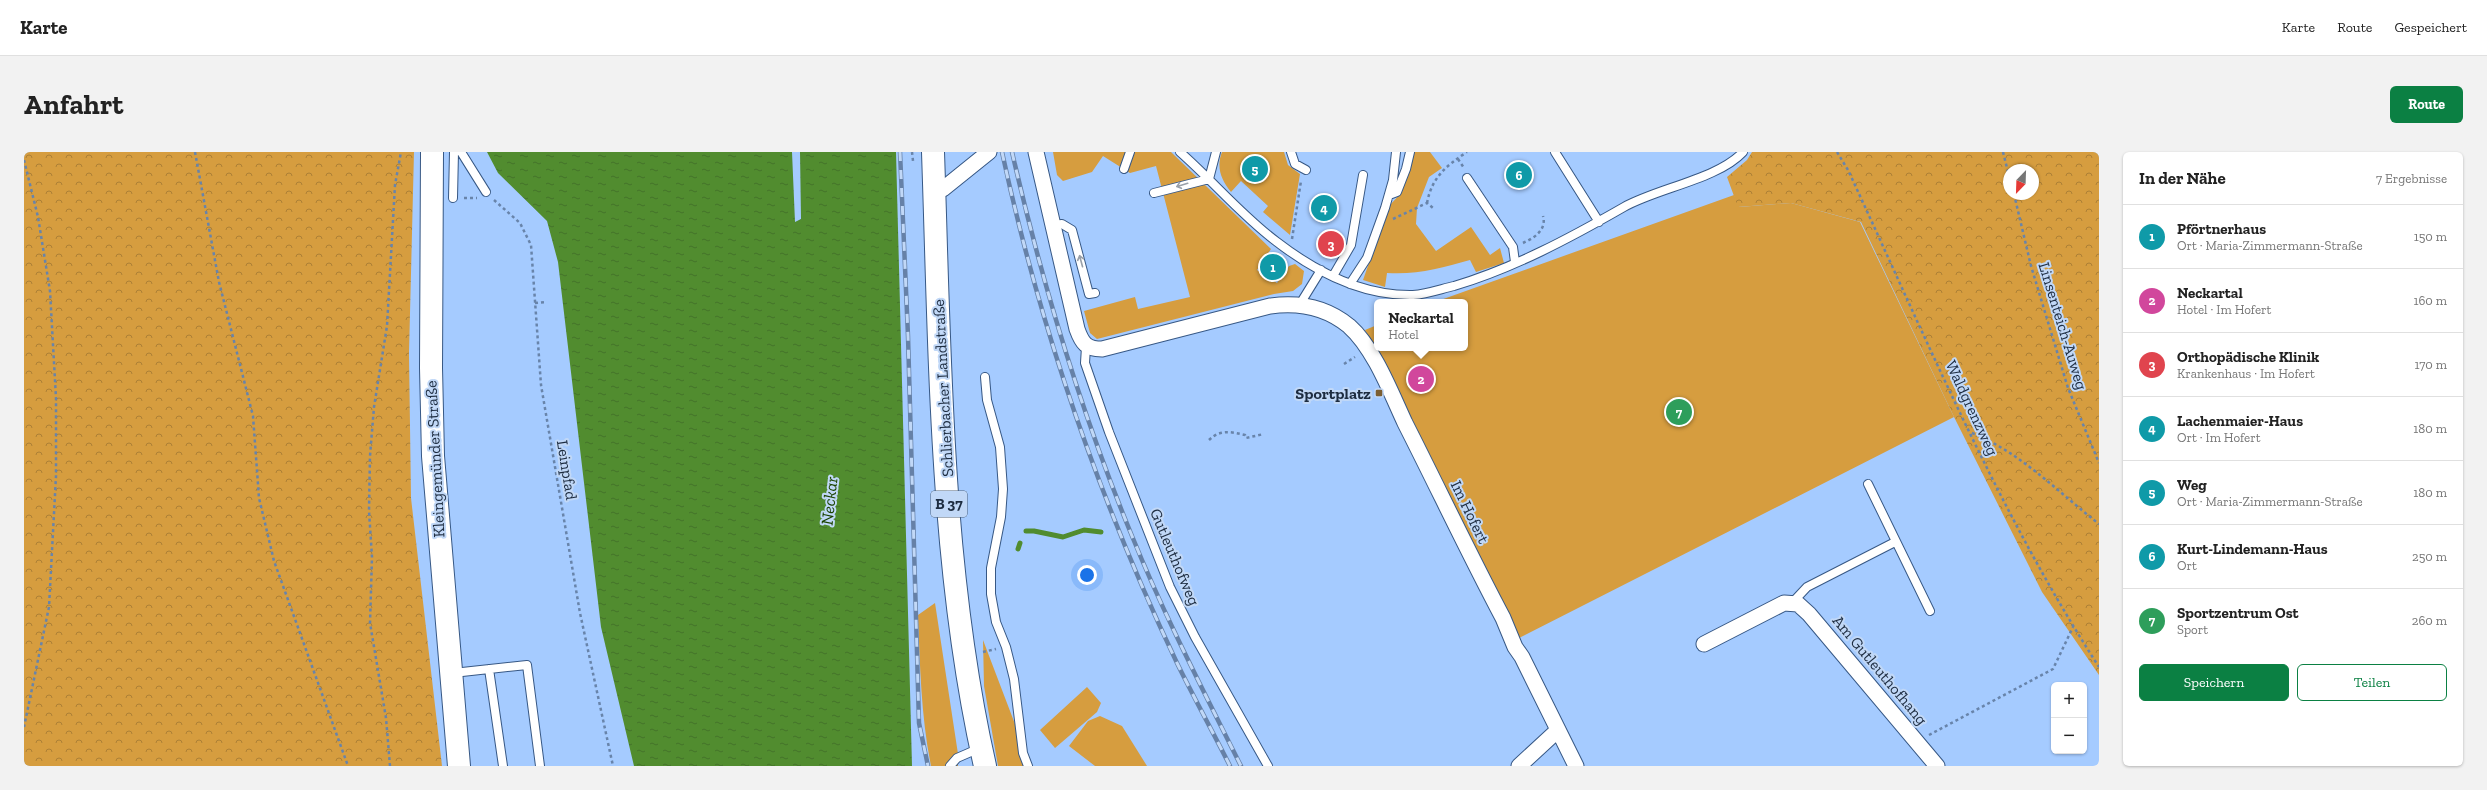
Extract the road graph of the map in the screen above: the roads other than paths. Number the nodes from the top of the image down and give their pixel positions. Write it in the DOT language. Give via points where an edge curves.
graph roads {
  1 [pos="432,152"];
  2 [pos="454,152"];
  3 [pos="460,152"];
  4 [pos="933,152"];
  5 [pos="1036,152"];
  6 [pos="1130,152"];
  7 [pos="1216,152"];
  8 [pos="1291,152"];
  9 [pos="1396,152"];
  10 [pos="1410,152"];
  11 [pos="984,153"];
  12 [pos="1558,153"];
  13 [pos="1740,153"];
  14 [pos="1183,155"];
  15 [pos="1124,169"];
  16 [pos="1305,169"];
  17 [pos="1363,175"];
  18 [pos="1467,178"];
  19 [pos="1209,179"];
  20 [pos="935,190"];
  21 [pos="486,192"];
  22 [pos="1154,193"];
  23 [pos="1389,195"];
  24 [pos="453,198"];
  25 [pos="1599,222"];
  26 [pos="1052,225"];
  27 [pos="1515,262"];
  28 [pos="1321,270"];
  29 [pos="1333,276"];
  30 [pos="1350,284"];
  31 [pos="1095,293"];
  32 [pos="1300,304"];
  33 [pos="1086,347"];
  34 [pos="985,377"];
  35 [pos="1868,484"];
  36 [pos="1895,542"];
  37 [pos="1792,603"];
  38 [pos="1930,612"];
  39 [pos="1704,644"];
  40 [pos="489,669"];
  41 [pos="450,674"];
  42 [pos="1558,730"];
  43 [pos="983,757"];
  44 [pos="1932,764"];
  45 [pos="459,766"];
  46 [pos="503,766"];
  47 [pos="540,766"];
  48 [pos="950,766"];
  49 [pos="1028,766"];
  50 [pos="1268,766"];
  51 [pos="1520,766"];
  52 [pos="1576,766"];
  1 -- 41 [label="main road, Kleingemünder Straße" via="433,456"];
  2 -- 24 [label="lane"];
  3 -- 21 [label="lane"];
  4 -- 20 [label="main road, Schlierbacher Landstraße / B 37"];
  5 -- 26 [label="street"];
  6 -- 15 [label="lane"];
  7 -- 19 [label="lane"];
  8 -- 16 [label="lane" via="1294,164"];
  9 -- 23 [label="lane"];
  10 -- 23 [label="lane" via="1402,182 1397,192"];
  11 -- 20 [label="street" via="943,189"];
  12 -- 25 [label="lane" via="1562,164"];
  13 -- 25 [label="lane" via="1716,170 1647,196"];
  14 -- 19 [label="lane"];
  17 -- 29 [label="lane" via="1350,245"];
  18 -- 27 [label="lane" via="1513,247"];
  19 -- 22 [label="lane, one-way"];
  19 -- 28 [label="lane" via="1263,231 1289,251"];
  20 -- 43 [label="main road, Schlierbacher Landstraße / B 37" via="950,523 965,656"];
  23 -- 30 [label="lane" via="1367,258"];
  25 -- 27 [label="lane"];
  31 -- 26 [label="lane, one-way" via="1089,294 1072,230 1062,224"];
  26 -- 33 [label="street" via="1077,329"];
  27 -- 30 [label="lane" via="1470,281 1415,295 1384,293"];
  28 -- 29 [label="lane"];
  28 -- 32 [label="lane"];
  29 -- 30 [label="lane"];
  32 -- 33 [label="street" via="1270,306 1102,349"];
  32 -- 42 [label="street, Im Hofert" via="1324,311 1339,319 1365,345"];
  33 -- 50 [label="lane, Gutleuthofweg" via="1085,363 1107,426 1170,587"];
  34 -- 49 [label="lane" via="987,400 1000,448 1003,488 990,581 996,622 1006,647 1014,679 1023,753"];
  35 -- 36 [label="lane"];
  36 -- 37 [label="lane" via="1807,587"];
  36 -- 38 [label="lane"];
  37 -- 39 [label="street" via="1778,606"];
  37 -- 44 [label="street, Am Gutleuthofhang" via="1809,614 1916,741"];
  40 -- 41 [label="lane"];
  40 -- 46 [label="lane"];
  40 -- 47 [label="lane" via="527,665"];
  41 -- 45 [label="main road, Kleingemünder Straße"];
  42 -- 51 [label="street"];
  42 -- 52 [label="street, Im Hofert"];
  43 -- 48 [label="lane" via="957,758"];
}
